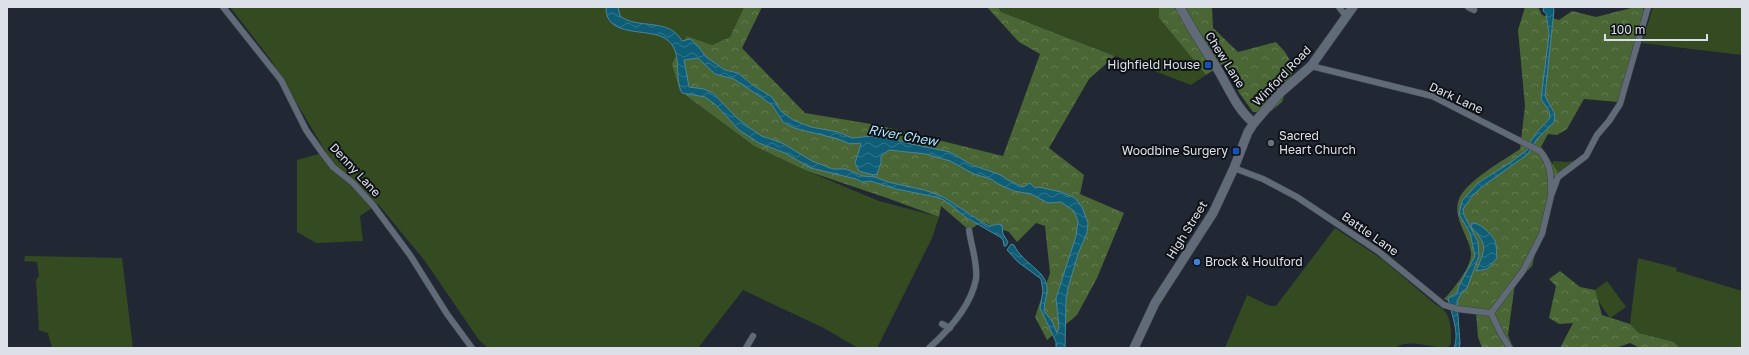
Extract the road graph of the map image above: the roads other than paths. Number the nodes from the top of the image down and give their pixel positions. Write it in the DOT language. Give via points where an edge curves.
graph roads {
  1 [pos="223,7"];
  2 [pos="1180,7"];
  3 [pos="1339,7"];
  4 [pos="1353,7"];
  5 [pos="1648,7"];
  6 [pos="1346,16"];
  7 [pos="1312,66"];
  8 [pos="1254,123"];
  9 [pos="1234,168"];
  10 [pos="1551,196"];
  11 [pos="969,230"];
  12 [pos="1491,313"];
  13 [pos="942,324"];
  14 [pos="950,328"];
  15 [pos="753,336"];
  16 [pos="748,347"];
  17 [pos="472,348"];
  18 [pos="929,348"];
  19 [pos="1134,348"];
  20 [pos="1510,348"];
  1 -- 17 [label="street, Denny Lane" via="281,80 306,130 323,154 373,205"];
  2 -- 8 [label="main road, Chew Lane" via="1237,103"];
  3 -- 6 [label="street"];
  4 -- 6 [label="main road, Winford Road"];
  5 -- 10 [label="street" via="1620,104 1597,135 1586,156 1558,177"];
  6 -- 7 [label="main road, Winford Road"];
  7 -- 8 [label="main road, Winford Road" via="1280,93"];
  7 -- 10 [label="street, Dark Lane" via="1432,96 1540,151 1546,158 1550,171"];
  8 -- 9 [label="main road, High Street"];
  9 -- 12 [label="street, Battle Lane" via="1263,179 1296,197 1378,251 1444,305"];
  9 -- 19 [label="main road, High Street" via="1213,213 1155,302"];
  10 -- 12 [label="street" via="1542,234 1523,270"];
  11 -- 14 [label="street" via="976,279 967,302"];
  12 -- 20 [label="street"];
  13 -- 14 [label="street"];
  14 -- 18 [label="street"];
  15 -- 16 [label="street"];
}
